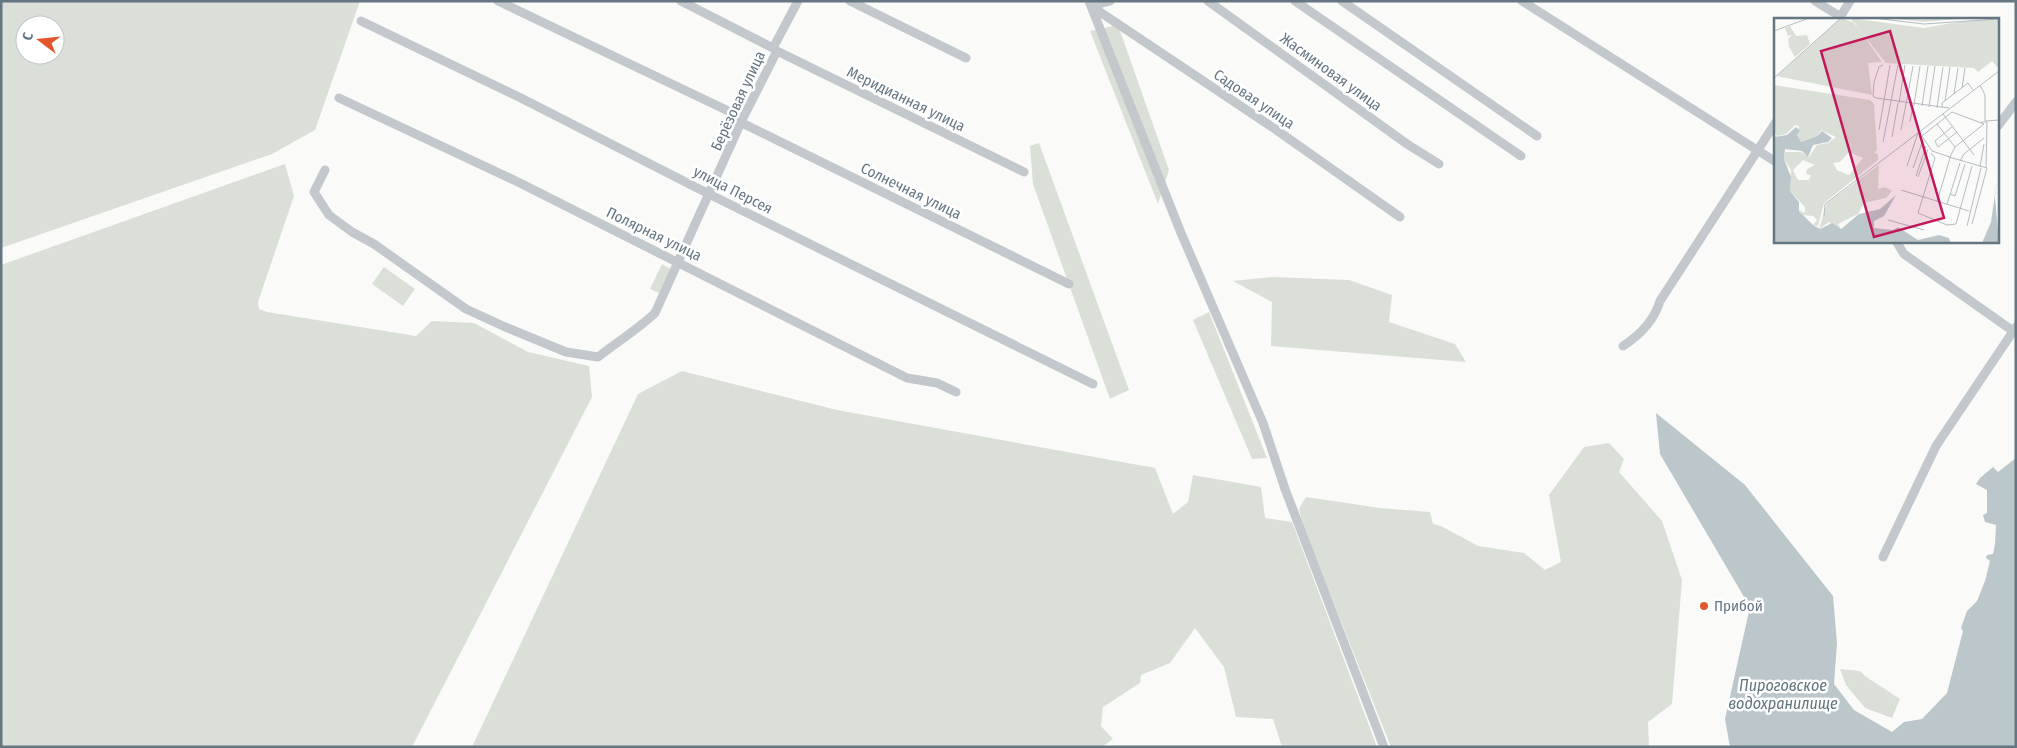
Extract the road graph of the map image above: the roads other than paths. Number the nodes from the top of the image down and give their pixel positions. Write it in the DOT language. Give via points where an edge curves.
graph roads {
  1 [pos="498,1"];
  2 [pos="682,1"];
  3 [pos="798,1"];
  4 [pos="850,1"];
  5 [pos="1110,1"];
  6 [pos="1208,1"];
  7 [pos="1295,1"];
  8 [pos="1342,1"];
  9 [pos="1522,1"];
  10 [pos="1815,1"];
  11 [pos="1850,1"];
  12 [pos="1090,4"];
  13 [pos="1840,18"];
  14 [pos="361,21"];
  15 [pos="775,50"];
  16 [pos="966,58"];
  17 [pos="339,98"];
  18 [pos="2016,102"];
  19 [pos="742,121"];
  20 [pos="2000,123"];
  21 [pos="1774,125"];
  22 [pos="1537,136"];
  23 [pos="1758,151"];
  24 [pos="1521,156"];
  25 [pos="1774,161"];
  26 [pos="1439,164"];
  27 [pos="325,170"];
  28 [pos="1024,172"];
  29 [pos="709,194"];
  30 [pos="1400,216"];
  31 [pos="1898,242"];
  32 [pos="678,262"];
  33 [pos="1069,284"];
  34 [pos="2014,329"];
  35 [pos="1623,346"];
  36 [pos="1093,384"];
  37 [pos="956,392"];
  38 [pos="1883,557"];
  39 [pos="1384,747"];
  1 -- 19 [label="street, Солнечная улица"];
  2 -- 15 [label="street, Меридианная улица"];
  3 -- 15 [label="street, Берёзовая улица"];
  4 -- 16 [label="street"];
  5 -- 12 [label="street"];
  6 -- 26 [label="street, Жасминовая улица"];
  7 -- 24 [label="street"];
  8 -- 22 [label="street"];
  9 -- 23 [label="street"];
  10 -- 13 [label="street"];
  11 -- 13 [label="street"];
  12 -- 30 [label="street, Садовая улица"];
  12 -- 39 [label="street" via="1181,233 1263,423 1284,489"];
  14 -- 29 [label="street, улица Персея"];
  15 -- 19 [label="street, Берёзовая улица"];
  15 -- 28 [label="street, Меридианная улица"];
  17 -- 32 [label="street, Полярная улица"];
  18 -- 20 [label="street"];
  19 -- 29 [label="street, Берёзовая улица"];
  19 -- 33 [label="street, Солнечная улица"];
  21 -- 23 [label="street"];
  23 -- 25 [label="street"];
  23 -- 35 [label="street" via="1660,300 1643,332"];
  27 -- 32 [label="street, Берёзовая улица" via="314,192 329,215 466,309 566,352 598,357 621,338 636,331 655,313"];
  29 -- 32 [label="street, Берёзовая улица"];
  29 -- 36 [label="street, улица Персея"];
  31 -- 34 [label="street" via="1904,254"];
  32 -- 37 [label="street, Полярная улица" via="907,378 937,383"];
  34 -- 38 [label="street" via="1936,446"];
}
